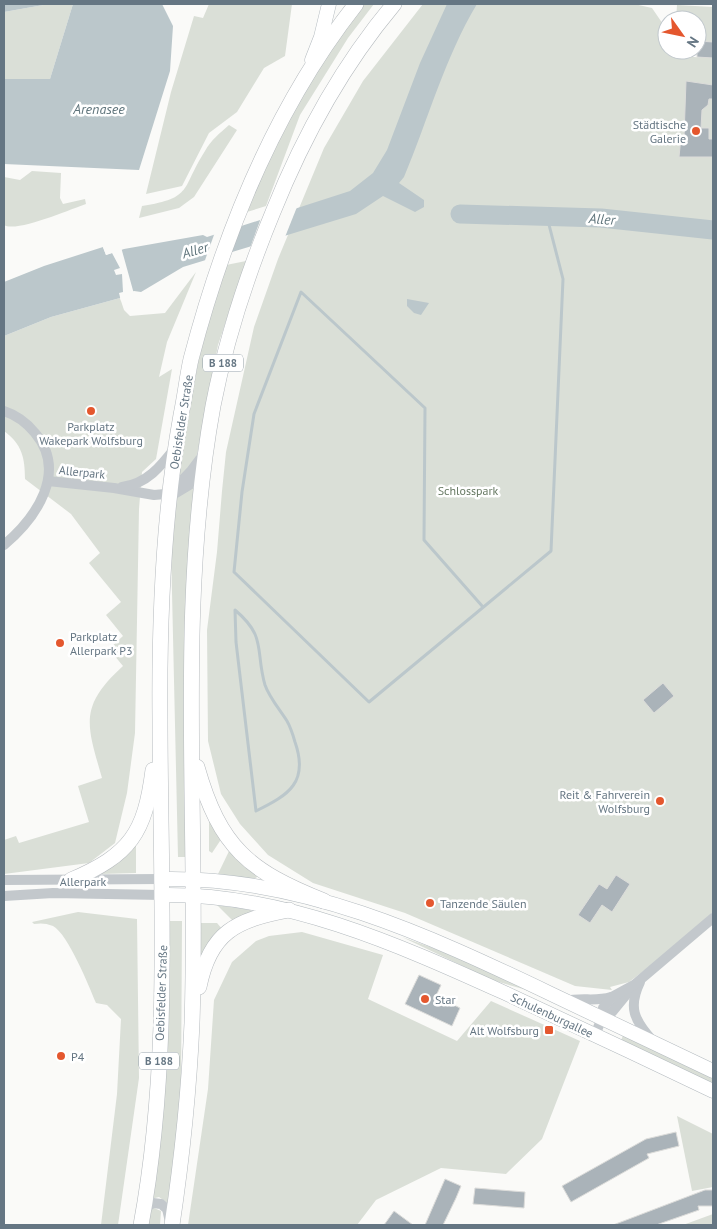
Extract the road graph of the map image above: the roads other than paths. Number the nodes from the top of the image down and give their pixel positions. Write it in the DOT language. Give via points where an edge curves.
graph roads {
  1 [pos="329,4"];
  2 [pos="356,4"];
  3 [pos="394,4"];
  4 [pos="305,77"];
  5 [pos="4,411"];
  6 [pos="176,446"];
  7 [pos="206,451"];
  8 [pos="203,470"];
  9 [pos="48,480"];
  10 [pos="114,488"];
  11 [pos="170,494"];
  12 [pos="4,545"];
  13 [pos="160,717"];
  14 [pos="191,749"];
  15 [pos="192,878"];
  16 [pos="162,879"];
  17 [pos="4,880"];
  18 [pos="71,880"];
  19 [pos="162,895"];
  20 [pos="192,895"];
  21 [pos="4,896"];
  22 [pos="324,901"];
  23 [pos="288,910"];
  24 [pos="713,918"];
  25 [pos="400,926"];
  26 [pos="390,942"];
  27 [pos="638,982"];
  28 [pos="612,997"];
  29 [pos="566,1001"];
  30 [pos="602,1018"];
  31 [pos="192,1020"];
  32 [pos="594,1035"];
  33 [pos="654,1043"];
  34 [pos="713,1071"];
  35 [pos="713,1091"];
  36 [pos="143,1210"];
  37 [pos="140,1225"];
  38 [pos="171,1225"];
  1 -- 4 [label="street" via="321,37"];
  2 -- 4 [label="main road, Oebisfelder Straße / B 188"];
  3 -- 7 [label="main road, B 188" via="317,116 276,203 254,258 227,346"];
  4 -- 6 [label="main road, Oebisfelder Straße / B 188" via="261,161 219,268 191,361"];
  5 -- 9 [label="street, Allerpark" via="24,421 41,440 46,453"];
  6 -- 10 [label="street, Allerpark" via="157,471 132,486"];
  6 -- 11 [label="main road, Oebisfelder Straße / B 188"];
  7 -- 8 [label="main road, B 188"];
  7 -- 11 [label="street"];
  8 -- 11 [label="street, Allerpark" via="184,489"];
  8 -- 14 [label="main road, B 188" via="192,604"];
  9 -- 10 [label="street, Allerpark"];
  9 -- 12 [label="street, Allerpark" via="33,516"];
  10 -- 11 [label="street, Allerpark" via="154,496"];
  11 -- 13 [label="main road, Oebisfelder Straße / B 188" via="161,615"];
  13 -- 16 [label="main road, Oebisfelder Straße / B 188"];
  13 -- 18 [label="main road" via="148,802 135,835 114,859"];
  14 -- 15 [label="main road, B 188"];
  14 -- 22 [label="main road" via="213,814 228,840 268,875"];
  15 -- 16 [label="street, Schulenburgallee"];
  15 -- 20 [label="main road, B 188"];
  15 -- 22 [label="street, Schulenburgallee" via="234,882"];
  16 -- 18 [label="street, Allerpark"];
  16 -- 19 [label="main road, B 188"];
  17 -- 18 [label="street, Allerpark"];
  19 -- 20 [label="street, Schulenburgallee"];
  19 -- 21 [label="street, Allerpark" via="53,893"];
  19 -- 36 [label="main road, Oebisfelder Straße / B 188" via="163,982 158,1089"];
  20 -- 23 [label="street, Schulenburgallee"];
  20 -- 31 [label="main road, B 188"];
  22 -- 25 [label="street, Schulenburgallee"];
  23 -- 26 [label="street, Schulenburgallee"];
  23 -- 31 [label="main road" via="241,923 210,949 203,966"];
  24 -- 27 [label="street"];
  25 -- 26 [label="street"];
  25 -- 29 [label="street, Schulenburgallee"];
  26 -- 32 [label="street, Schulenburgallee"];
  27 -- 28 [label="street"];
  27 -- 30 [label="street" via="612,1012"];
  27 -- 33 [label="street" via="634,1011 641,1028"];
  28 -- 29 [label="street" via="598,1001 576,998"];
  28 -- 30 [label="street" via="603,1008"];
  29 -- 30 [label="street, Schulenburgallee"];
  30 -- 32 [label="street"];
  30 -- 33 [label="street, Schulenburgallee"];
  31 -- 38 [label="main road, B 188" via="182,1154"];
  32 -- 35 [label="street, Schulenburgallee"];
  33 -- 34 [label="street, Schulenburgallee"];
  36 -- 37 [label="main road, Oebisfelder Straße / B 188"];
  36 -- 38 [label="street" via="153,1203 162,1204 167,1209"];
}
